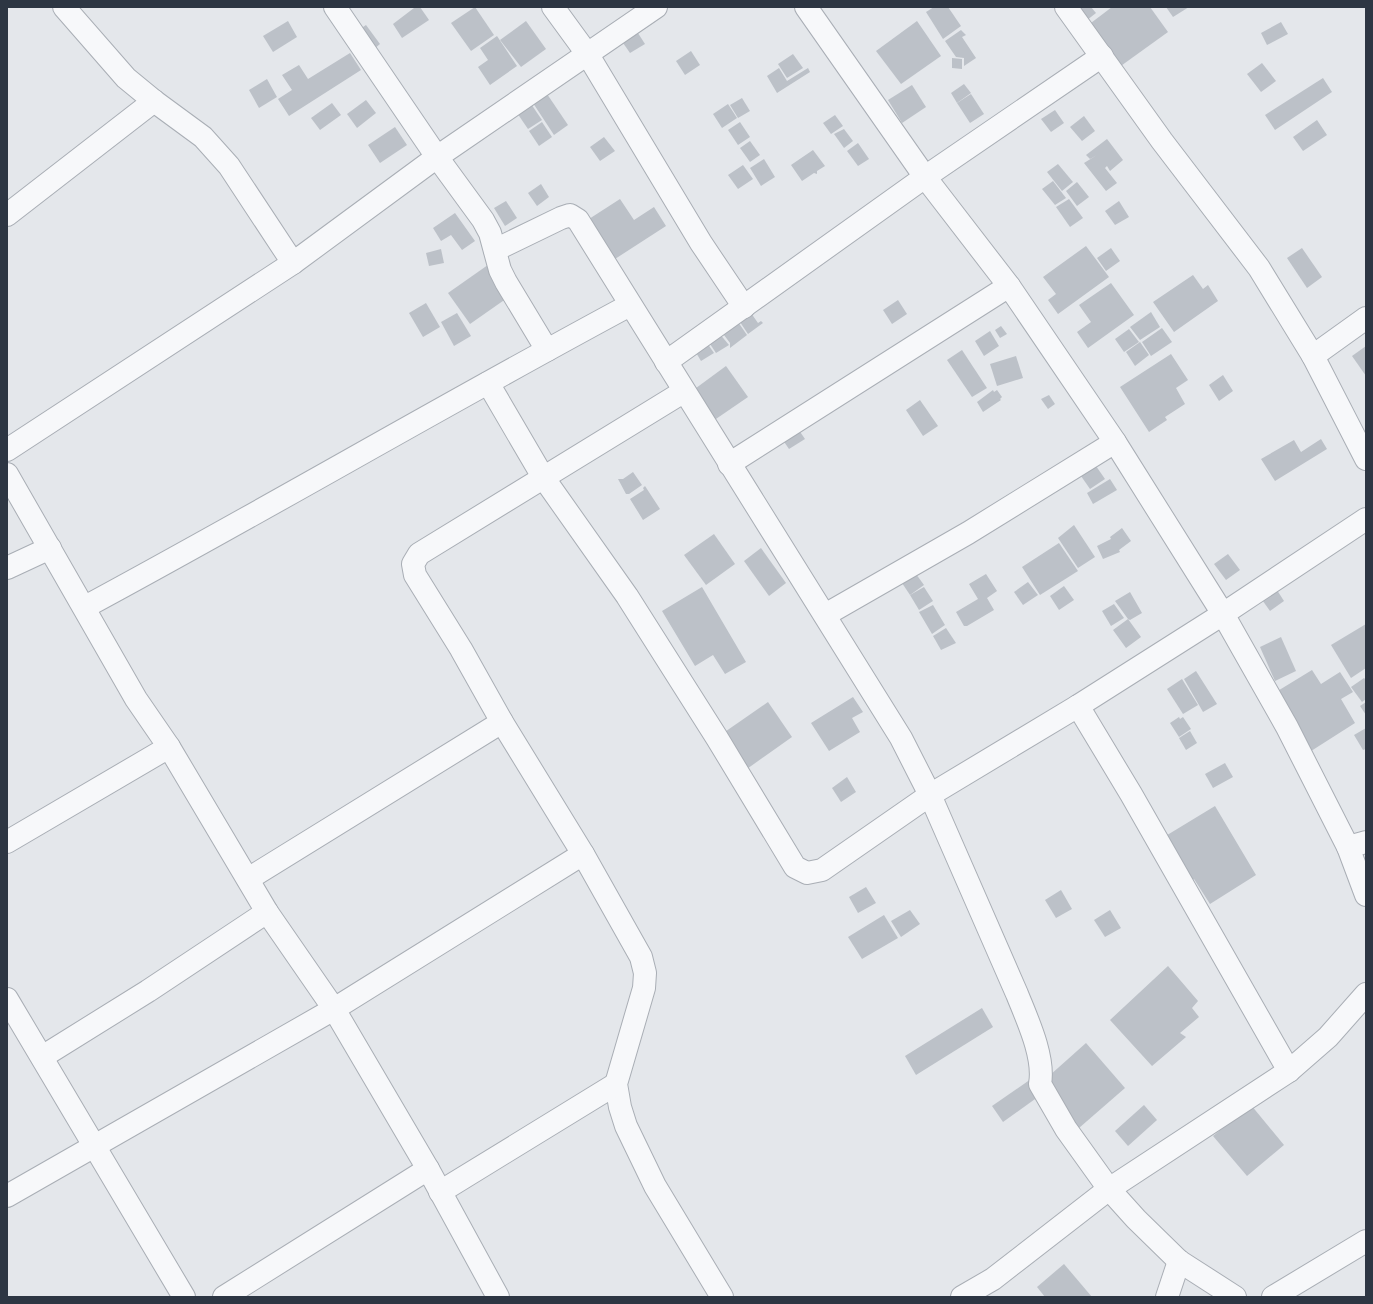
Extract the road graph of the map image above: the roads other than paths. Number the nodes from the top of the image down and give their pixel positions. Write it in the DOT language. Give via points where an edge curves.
graph roads {
  1 [pos="64,7"];
  2 [pos="335,7"];
  3 [pos="553,7"];
  4 [pos="656,7"];
  5 [pos="806,7"];
  6 [pos="1066,7"];
  7 [pos="588,55"];
  8 [pos="1102,56"];
  9 [pos="154,101"];
  10 [pos="437,157"];
  11 [pos="925,177"];
  12 [pos="7,216"];
  13 [pos="495,250"];
  14 [pos="293,263"];
  15 [pos="1009,286"];
  16 [pos="630,305"];
  17 [pos="744,307"];
  18 [pos="1366,318"];
  19 [pos="547,350"];
  20 [pos="1313,356"];
  21 [pos="666,362"];
  22 [pos="488,383"];
  23 [pos="683,392"];
  24 [pos="1115,442"];
  25 [pos="7,450"];
  26 [pos="1366,460"];
  27 [pos="729,464"];
  28 [pos="7,474"];
  29 [pos="543,477"];
  30 [pos="1366,519"];
  31 [pos="50,548"];
  32 [pos="7,568"];
  33 [pos="85,607"];
  34 [pos="1223,614"];
  35 [pos="825,615"];
  36 [pos="1078,706"];
  37 [pos="502,722"];
  38 [pos="169,747"];
  39 [pos="930,795"];
  40 [pos="7,842"];
  41 [pos="1357,844"];
  42 [pos="583,854"];
  43 [pos="248,879"];
  44 [pos="1366,895"];
  45 [pos="267,912"];
  46 [pos="1366,994"];
  47 [pos="7,999"];
  48 [pos="334,1009"];
  49 [pos="42,1057"];
  50 [pos="1289,1071"];
  51 [pos="616,1084"];
  52 [pos="94,1147"];
  53 [pos="428,1169"];
  54 [pos="1109,1189"];
  55 [pos="440,1192"];
  56 [pos="7,1196"];
  57 [pos="1366,1241"];
  58 [pos="1179,1261"];
  59 [pos="184,1297"];
  60 [pos="224,1297"];
  61 [pos="498,1297"];
  62 [pos="722,1297"];
  63 [pos="962,1297"];
  64 [pos="1167,1297"];
  65 [pos="1235,1297"];
  66 [pos="1273,1297"];
  1 -- 9 [label="street" via="126,78"];
  2 -- 10 [label="street"];
  3 -- 7 [label="street"];
  4 -- 7 [label="street"];
  5 -- 11 [label="street"];
  6 -- 8 [label="street"];
  7 -- 10 [label="street"];
  7 -- 17 [label="street" via="701,243"];
  8 -- 11 [label="street"];
  8 -- 20 [label="street" via="1162,141 1259,268"];
  9 -- 12 [label="street"];
  9 -- 14 [label="street" via="203,137 229,166"];
  10 -- 13 [label="street" via="484,220"];
  10 -- 14 [label="street"];
  11 -- 15 [label="street"];
  11 -- 17 [label="street"];
  13 -- 16 [label="street" via="570,215 578,220"];
  13 -- 19 [label="street" via="506,282"];
  14 -- 25 [label="street"];
  15 -- 24 [label="street"];
  15 -- 27 [label="street"];
  16 -- 19 [label="street"];
  16 -- 21 [label="street"];
  17 -- 21 [label="street"];
  18 -- 20 [label="street"];
  19 -- 22 [label="street"];
  20 -- 26 [label="street"];
  21 -- 23 [label="street"];
  22 -- 29 [label="street"];
  22 -- 33 [label="street"];
  23 -- 27 [label="street"];
  23 -- 29 [label="street"];
  24 -- 34 [label="street"];
  24 -- 35 [label="street" via="968,533"];
  27 -- 35 [label="street"];
  28 -- 31 [label="street"];
  29 -- 37 [label="street" via="419,554 413,564 415,575"];
  29 -- 39 [label="street" via="627,596 795,867 807,873 822,870"];
  30 -- 34 [label="street"];
  31 -- 32 [label="street"];
  31 -- 33 [label="street"];
  33 -- 38 [label="street" via="136,699"];
  34 -- 36 [label="street"];
  34 -- 41 [label="street"];
  35 -- 39 [label="street" via="900,738"];
  36 -- 39 [label="street"];
  36 -- 50 [label="street"];
  37 -- 42 [label="street"];
  37 -- 43 [label="street"];
  38 -- 40 [label="street"];
  38 -- 43 [label="street"];
  39 -- 54 [label="street" via="1030,1025 1042,1073 1040,1084 1066,1129"];
  41 -- 44 [label="street"];
  42 -- 48 [label="street"];
  42 -- 51 [label="street" via="641,957 645,973 644,988"];
  43 -- 45 [label="street"];
  45 -- 48 [label="street"];
  45 -- 49 [label="street"];
  46 -- 50 [label="street" via="1328,1037"];
  47 -- 49 [label="street"];
  48 -- 52 [label="street"];
  48 -- 53 [label="street"];
  49 -- 52 [label="street"];
  50 -- 54 [label="street"];
  51 -- 55 [label="street"];
  51 -- 62 [label="street" via="626,1126 655,1186"];
  52 -- 56 [label="street"];
  52 -- 59 [label="street"];
  53 -- 55 [label="street"];
  53 -- 60 [label="street"];
  54 -- 58 [label="street"];
  54 -- 63 [label="street" via="993,1279"];
  55 -- 61 [label="street"];
  57 -- 66 [label="street"];
  58 -- 64 [label="street"];
  58 -- 65 [label="street"];
}
